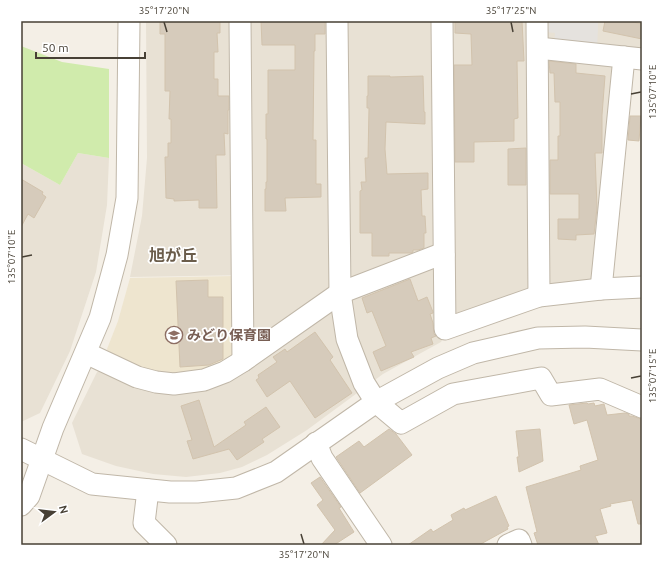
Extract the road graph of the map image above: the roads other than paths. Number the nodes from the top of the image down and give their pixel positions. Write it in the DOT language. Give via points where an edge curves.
graph roads {
  1 [pos="129,21"];
  2 [pos="240,21"];
  3 [pos="337,21"];
  4 [pos="442,21"];
  5 [pos="537,21"];
  6 [pos="538,48"];
  7 [pos="633,58"];
  8 [pos="444,255"];
  9 [pos="642,286"];
  10 [pos="601,289"];
  11 [pos="340,293"];
  12 [pos="539,296"];
  13 [pos="642,340"];
  14 [pos="86,353"];
  15 [pos="243,361"];
  16 [pos="376,402"];
  17 [pos="642,407"];
  18 [pos="316,444"];
  19 [pos="21,449"];
  20 [pos="42,459"];
  21 [pos="148,490"];
  22 [pos="21,505"];
  23 [pos="166,545"];
  24 [pos="381,545"];
  25 [pos="508,545"];
  26 [pos="521,545"];
  1 -- 14 [label="street" via="127,198 117,255 100,318"];
  2 -- 15 [label="street"];
  3 -- 11 [label="street"];
  4 -- 8 [label="street"];
  5 -- 6 [label="street"];
  6 -- 7 [label="street"];
  6 -- 12 [label="street"];
  7 -- 10 [label="street"];
  8 -- 11 [label="street"];
  8 -- 12 [label="street" via="446,329"];
  9 -- 10 [label="street"];
  10 -- 12 [label="street"];
  11 -- 15 [label="street"];
  11 -- 16 [label="street" via="347,339 364,383"];
  13 -- 16 [label="street" via="538,338 473,353 438,368"];
  14 -- 15 [label="street" via="137,377 174,384 204,380 225,372"];
  14 -- 20 [label="street"];
  16 -- 17 [label="street" via="401,423 453,394 541,378 551,395 600,389"];
  16 -- 18 [label="street"];
  18 -- 21 [label="street" via="276,472 236,488 197,492"];
  18 -- 24 [label="street" via="322,458"];
  19 -- 20 [label="street"];
  20 -- 21 [label="street" via="92,484"];
  20 -- 22 [label="street" via="29,496"];
  21 -- 23 [label="street" via="144,523"];
  25 -- 26 [label="street" via="519,540"];
}
